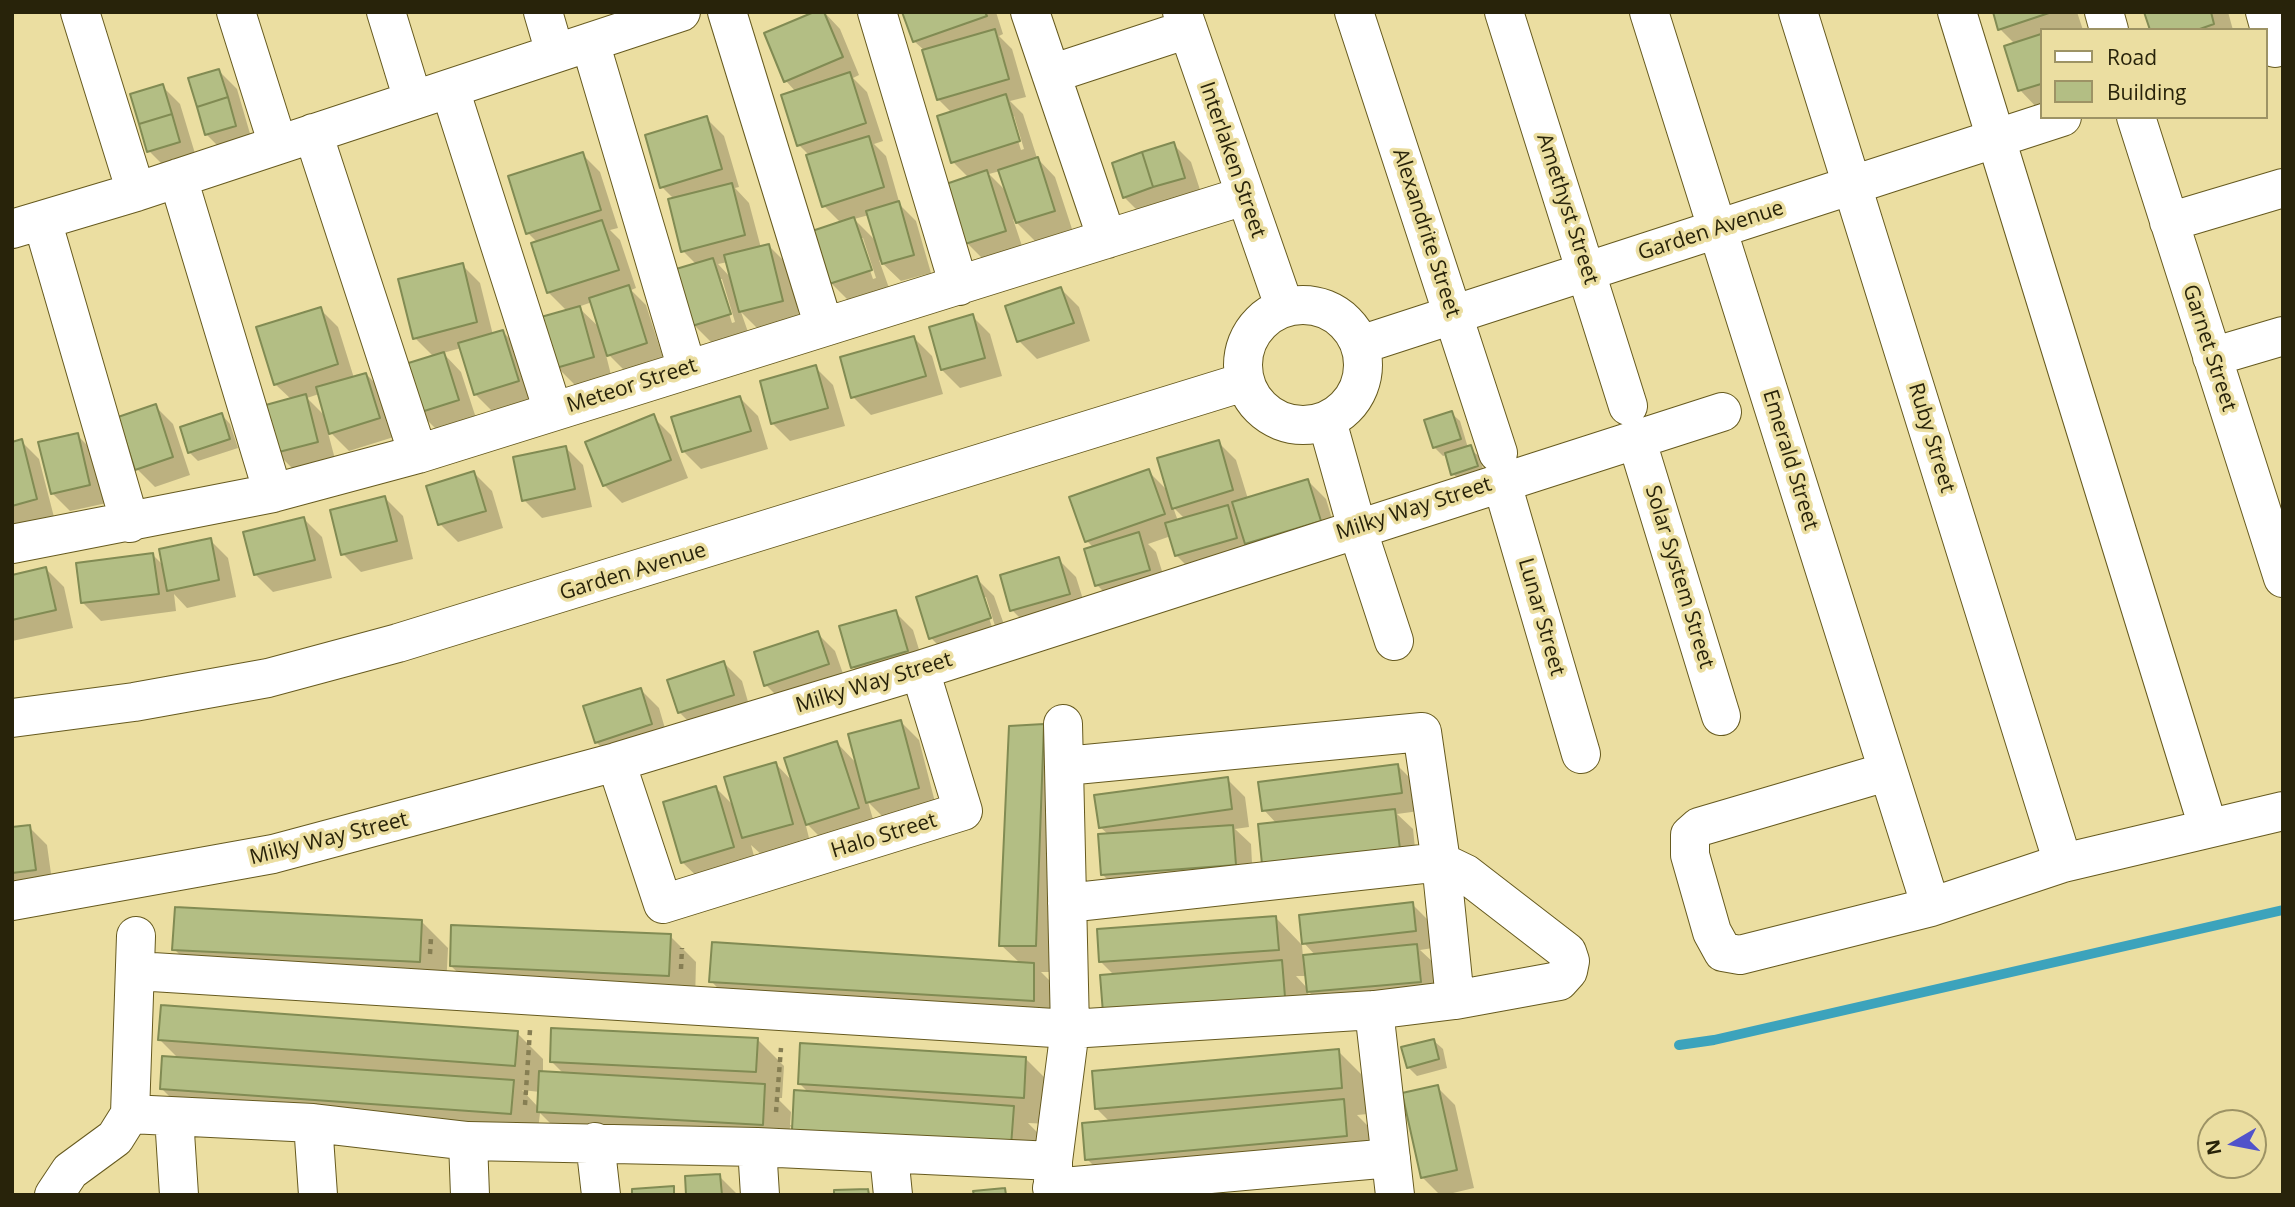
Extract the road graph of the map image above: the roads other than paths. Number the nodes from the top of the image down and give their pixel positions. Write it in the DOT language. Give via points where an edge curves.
graph roads {
  1 [pos="80,12"];
  2 [pos="236,12"];
  3 [pos="386,12"];
  4 [pos="543,12"];
  5 [pos="681,12"];
  6 [pos="727,12"];
  7 [pos="877,12"];
  8 [pos="1030,12"];
  9 [pos="1354,12"];
  10 [pos="1504,12"];
  11 [pos="1649,12"];
  12 [pos="1798,12"];
  13 [pos="1957,12"];
  14 [pos="2264,12"];
  15 [pos="1185,21"];
  16 [pos="573,48"];
  17 [pos="2274,49"];
  18 [pos="1051,74"];
  19 [pos="450,89"];
  20 [pos="413,100"];
  21 [pos="2056,119"];
  22 [pos="2137,119"];
  23 [pos="295,139"];
  24 [pos="1996,139"];
  25 [pos="178,178"];
  26 [pos="1853,185"];
  27 [pos="2283,188"];
  28 [pos="136,192"];
  29 [pos="1244,196"];
  30 [pos="2169,222"];
  31 [pos="27,225"];
  32 [pos="1719,229"];
  33 [pos="1108,239"];
  34 [pos="1587,271"];
  35 [pos="958,286"];
  36 [pos="1284,306"];
  37 [pos="1452,315"];
  38 [pos="824,327"];
  39 [pos="2283,336"];
  40 [pos="1360,345"];
  41 [pos="2212,357"];
  42 [pos="687,369"];
  43 [pos="1244,382"];
  44 [pos="553,411"];
  45 [pos="1723,412"];
  46 [pos="1327,421"];
  47 [pos="1632,422"];
  48 [pos="418,454"];
  49 [pos="1499,467"];
  50 [pos="2270,491"];
  51 [pos="273,493"];
  52 [pos="130,523"];
  53 [pos="1357,528"];
  54 [pos="12,544"];
  55 [pos="2283,578"];
  56 [pos="1394,641"];
  57 [pos="919,670"];
  58 [pos="1721,716"];
  59 [pos="12,718"];
  60 [pos="1063,724"];
  61 [pos="1581,754"];
  62 [pos="617,762"];
  63 [pos="1065,766"];
  64 [pos="1886,772"];
  65 [pos="2283,811"];
  66 [pos="2208,827"];
  67 [pos="1441,862"];
  68 [pos="2063,863"];
  69 [pos="12,901"];
  70 [pos="1067,903"];
  71 [pos="1931,907"];
  72 [pos="1455,1000"];
  73 [pos="1374,1010"];
  74 [pos="1070,1030"];
  75 [pos="130,1114"];
  76 [pos="174,1117"];
  77 [pos="313,1123"];
  78 [pos="468,1142"];
  79 [pos="595,1142"];
  80 [pos="766,1148"];
  81 [pos="889,1155"];
  82 [pos="1393,1176"];
  83 [pos="1053,1181"];
  84 [pos="54,1195"];
  85 [pos="179,1195"];
  86 [pos="318,1195"];
  87 [pos="470,1195"];
  88 [pos="601,1195"];
  89 [pos="760,1195"];
  90 [pos="893,1195"];
  1 -- 28 [label="street"];
  2 -- 23 [label="street"];
  3 -- 20 [label="street"];
  4 -- 16 [label="street"];
  5 -- 16 [label="street"];
  6 -- 38 [label="street"];
  7 -- 35 [label="street"];
  8 -- 18 [label="street"];
  9 -- 37 [label="street, Alexandrite Street"];
  10 -- 34 [label="street, Amethyst Street"];
  11 -- 32 [label="street, Emerald Street"];
  12 -- 26 [label="street, Ruby Street"];
  13 -- 24 [label="street"];
  14 -- 17 [label="street"];
  15 -- 18 [label="street"];
  15 -- 29 [label="street, Interlaken Street"];
  16 -- 19 [label="street"];
  16 -- 42 [label="street"];
  18 -- 33 [label="street"];
  19 -- 20 [label="street"];
  19 -- 44 [label="street"];
  20 -- 23 [label="street"];
  21 -- 24 [label="street, Garden Avenue"];
  22 -- 30 [label="street, Garnet Street"];
  23 -- 25 [label="street"];
  23 -- 48 [label="street"];
  24 -- 26 [label="street, Garden Avenue"];
  24 -- 66 [label="street"];
  25 -- 28 [label="street"];
  25 -- 51 [label="street"];
  26 -- 32 [label="street, Garden Avenue"];
  26 -- 68 [label="street, Ruby Street"];
  27 -- 30 [label="street"];
  28 -- 31 [label="street"];
  29 -- 33 [label="street, Meteor Street"];
  29 -- 36 [label="street, Interlaken Street"];
  30 -- 41 [label="street, Garnet Street"];
  31 -- 52 [label="street"];
  32 -- 34 [label="street, Garden Avenue"];
  32 -- 64 [label="street, Emerald Street"];
  33 -- 35 [label="street, Meteor Street"];
  34 -- 37 [label="street, Garden Avenue"];
  34 -- 47 [label="street, Amethyst Street"];
  35 -- 38 [label="street, Meteor Street"];
  36 -- 40 [label="street" via="1311,305 1338,315"];
  36 -- 43 [label="street" via="1264,318 1248,336 1242,359"];
  37 -- 40 [label="street, Garden Avenue"];
  37 -- 49 [label="street, Alexandrite Street"];
  38 -- 42 [label="street, Meteor Street"];
  39 -- 41 [label="street"];
  40 -- 46 [label="street" via="1363,367 1358,389 1346,408"];
  41 -- 50 [label="street, Garnet Street"];
  42 -- 44 [label="street, Meteor Street"];
  43 -- 46 [label="street" via="1254,401 1278,419 1307,425"];
  43 -- 59 [label="street, Garden Avenue" via="398,643 268,678"];
  44 -- 48 [label="street, Meteor Street"];
  45 -- 47 [label="street, Milky Way Street"];
  46 -- 53 [label="street"];
  47 -- 49 [label="street, Milky Way Street"];
  47 -- 58 [label="street, Solar System Street"];
  48 -- 51 [label="street, Meteor Street"];
  49 -- 53 [label="street, Milky Way Street"];
  49 -- 61 [label="street, Lunar Street"];
  50 -- 55 [label="street, Garnet Street"];
  51 -- 52 [label="street, Meteor Street"];
  52 -- 54 [label="street, Meteor Street"];
  53 -- 56 [label="street"];
  53 -- 57 [label="street, Milky Way Street"];
  57 -- 62 [label="street, Milky Way Street"];
  57 -- 62 [label="street, Halo Street" via="963,811 663,904"];
  60 -- 63 [label="street"];
  62 -- 69 [label="street, Milky Way Street" via="273,854"];
  63 -- 67 [label="street" via="1422,732"];
  63 -- 70 [label="street"];
  64 -- 71 [label="street, Emerald Street"];
  64 -- 71 [label="street" via="1699,827 1690,835 1690,855 1713,932 1723,952 1740,955"];
  65 -- 66 [label="street"];
  66 -- 68 [label="street"];
  67 -- 70 [label="street"];
  67 -- 72 [label="street"];
  67 -- 72 [label="street" via="1466,874 1567,952 1570,961 1559,981"];
  68 -- 71 [label="street"];
  70 -- 74 [label="street"];
  72 -- 73 [label="street"];
  73 -- 74 [label="street"];
  73 -- 82 [label="street"];
  74 -- 75 [label="street" via="531,996 136,954"];
  74 -- 83 [label="street"];
  75 -- 76 [label="street"];
  75 -- 84 [label="street" via="115,1138 70,1171"];
  76 -- 77 [label="street"];
  76 -- 85 [label="street"];
  77 -- 78 [label="street"];
  77 -- 86 [label="street"];
  78 -- 79 [label="street"];
  78 -- 87 [label="street"];
  79 -- 80 [label="street"];
  79 -- 88 [label="street"];
  80 -- 81 [label="street"];
  80 -- 89 [label="street"];
  81 -- 83 [label="street"];
  81 -- 90 [label="street"];
  82 -- 83 [label="street"];
}
